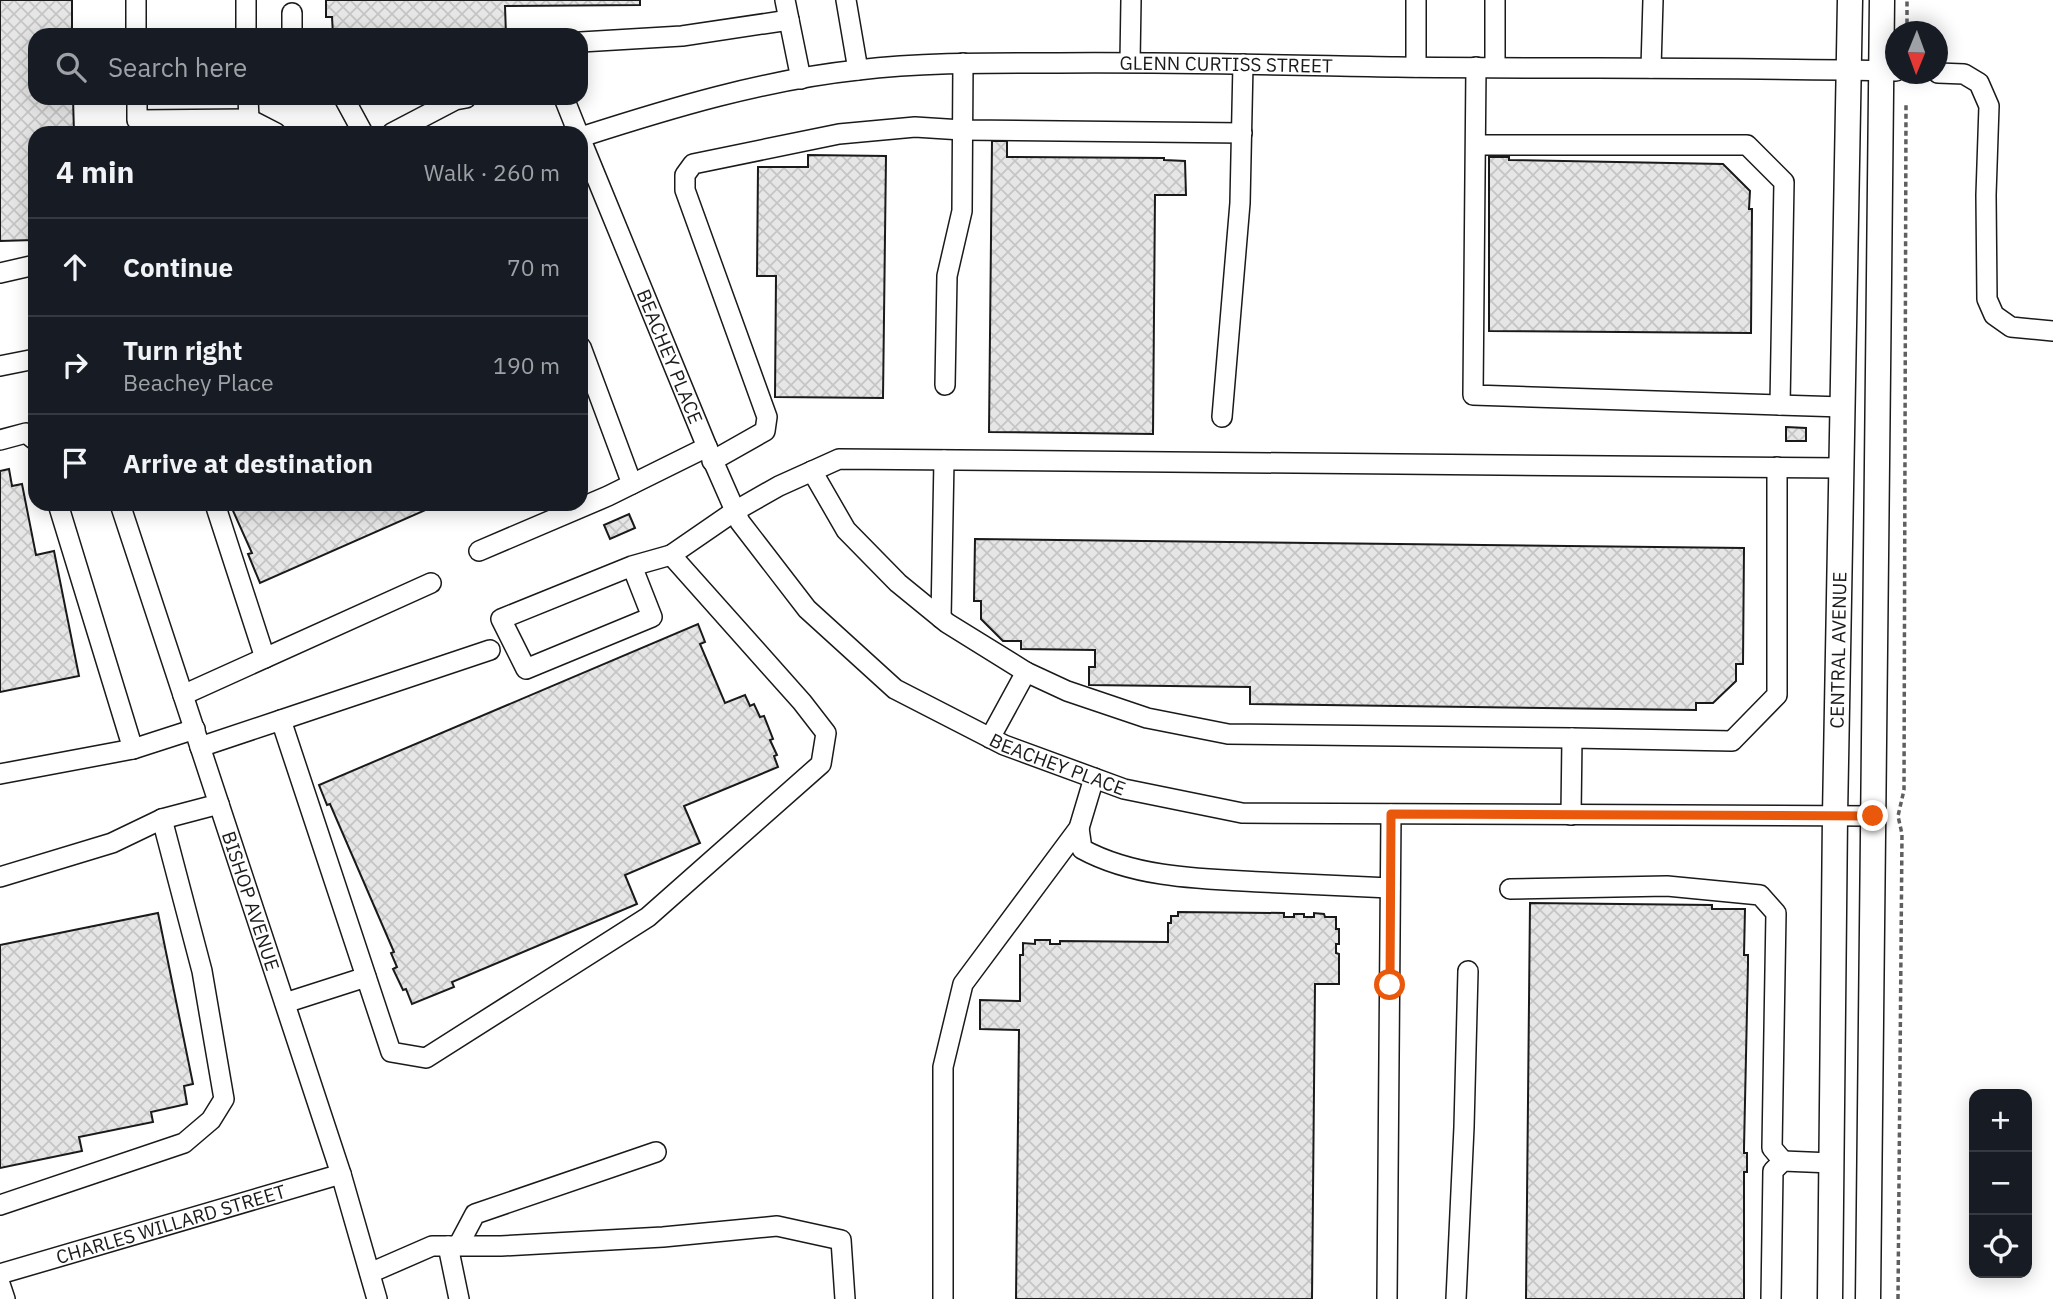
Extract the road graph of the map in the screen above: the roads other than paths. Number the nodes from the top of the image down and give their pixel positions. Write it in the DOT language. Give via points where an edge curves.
graph roads {
  1 [pos="136,0"];
  2 [pos="246,0"];
  3 [pos="785,0"];
  4 [pos="846,0"];
  5 [pos="1130,0"];
  6 [pos="1416,0"];
  7 [pos="1495,0"];
  8 [pos="1653,0"];
  9 [pos="1850,0"];
  10 [pos="1882,0"];
  11 [pos="292,13"];
  12 [pos="789,20"];
  13 [pos="136,28"];
  14 [pos="246,28"];
  15 [pos="292,28"];
  16 [pos="1885,36"];
  17 [pos="588,43"];
  18 [pos="1129,62"];
  19 [pos="963,63"];
  20 [pos="1244,64"];
  21 [pos="1416,67"];
  22 [pos="1485,67"];
  23 [pos="1651,68"];
  24 [pos="858,70"];
  25 [pos="1850,70"];
  26 [pos="1885,71"];
  27 [pos="1948,73"];
  28 [pos="801,79"];
  29 [pos="1888,84"];
  30 [pos="137,105"];
  31 [pos="248,105"];
  32 [pos="348,105"];
  33 [pos="446,105"];
  34 [pos="567,105"];
  35 [pos="248,126"];
  36 [pos="359,126"];
  37 [pos="406,126"];
  38 [pos="575,126"];
  39 [pos="962,130"];
  40 [pos="1242,133"];
  41 [pos="588,135"];
  42 [pos="1476,145"];
  43 [pos="588,157"];
  44 [pos="28,267"];
  45 [pos="0,274"];
  46 [pos="2045,331"];
  47 [pos="28,360"];
  48 [pos="0,366"];
  49 [pos="588,366"];
  50 [pos="945,385"];
  51 [pos="1780,405"];
  52 [pos="1843,407"];
  53 [pos="1222,417"];
  54 [pos="28,435"];
  55 [pos="0,440"];
  56 [pos="709,454"];
  57 [pos="944,460"];
  58 [pos="1777,467"];
  59 [pos="1842,468"];
  60 [pos="1877,469"];
  61 [pos="812,471"];
  62 [pos="632,484"];
  63 [pos="588,503"];
  64 [pos="60,511"];
  65 [pos="122,511"];
  66 [pos="217,511"];
  67 [pos="570,511"];
  68 [pos="735,511"];
  69 [pos="479,551"];
  70 [pos="671,555"];
  71 [pos="632,566"];
  72 [pos="431,583"];
  73 [pos="941,618"];
  74 [pos="490,650"];
  75 [pos="265,658"];
  76 [pos="1026,672"];
  77 [pos="183,695"];
  78 [pos="281,720"];
  79 [pos="197,738"];
  80 [pos="990,738"];
  81 [pos="1572,738"];
  82 [pos="133,749"];
  83 [pos="0,774"];
  84 [pos="1094,778"];
  85 [pos="219,804"];
  86 [pos="1391,814"];
  87 [pos="1571,815"];
  88 [pos="1835,816"];
  89 [pos="1873,816"];
  90 [pos="162,819"];
  91 [pos="1079,828"];
  92 [pos="0,877"];
  93 [pos="1390,888"];
  94 [pos="1510,889"];
  95 [pos="1468,971"];
  96 [pos="366,977"];
  97 [pos="285,1003"];
  98 [pos="656,1152"];
  99 [pos="1783,1161"];
  100 [pos="1832,1163"];
  101 [pos="1869,1163"];
  102 [pos="341,1174"];
  103 [pos="0,1205"];
  104 [pos="453,1246"];
  105 [pos="370,1273"];
  106 [pos="0,1274"];
  107 [pos="0,1284"];
  108 [pos="5,1299"];
  109 [pos="377,1299"];
  110 [pos="458,1299"];
  111 [pos="845,1299"];
  112 [pos="943,1299"];
  113 [pos="1387,1299"];
  114 [pos="1456,1299"];
  115 [pos="1771,1299"];
  116 [pos="1830,1299"];
  117 [pos="1868,1299"];
  1 -- 13 [label="street"];
  2 -- 14 [label="street"];
  3 -- 12 [label="street"];
  4 -- 24 [label="street"];
  5 -- 18 [label="street"];
  6 -- 21 [label="street"];
  7 -- 22 [label="street"];
  8 -- 23 [label="street"];
  9 -- 25 [label="main road, CENTRAL AVENUE"];
  10 -- 16 [label="main road, CENTRAL AVENUE"];
  11 -- 15 [label="street"];
  12 -- 17 [label="street" via="682,36"];
  12 -- 28 [label="street"];
  18 -- 19 [label="street, GLENN CURTISS STREET"];
  18 -- 20 [label="street, GLENN CURTISS STREET"];
  19 -- 24 [label="street, GLENN CURTISS STREET"];
  19 -- 39 [label="street"];
  20 -- 21 [label="street, GLENN CURTISS STREET"];
  20 -- 40 [label="street"];
  21 -- 22 [label="street, GLENN CURTISS STREET"];
  22 -- 23 [label="street, GLENN CURTISS STREET"];
  22 -- 42 [label="street"];
  23 -- 25 [label="street, GLENN CURTISS STREET"];
  24 -- 28 [label="street, GLENN CURTISS STREET"];
  25 -- 26 [label="street, GLENN CURTISS STREET"];
  25 -- 52 [label="main road, CENTRAL AVENUE"];
  27 -- 46 [label="street" via="1964,74 1979,83 1989,106 1987,299 1994,315 2011,327"];
  28 -- 41 [label="street, GLENN CURTISS STREET" via="689,103"];
  29 -- 60 [label="main road, CENTRAL AVENUE"];
  30 -- 35 [label="street" via="137,120"];
  31 -- 35 [label="street"];
  32 -- 36 [label="street"];
  33 -- 37 [label="street"];
  34 -- 38 [label="street, BEACHEY PLACE"];
  39 -- 40 [label="street"];
  39 -- 50 [label="street" via="962,211 947,276"];
  39 -- 56 [label="street" via="915,127 839,134 693,164 689,169 685,190 767,417 765,431"];
  40 -- 53 [label="street"];
  42 -- 51 [label="street" via="1747,145 1784,182"];
  42 -- 51 [label="street" via="1473,395"];
  43 -- 56 [label="street, BEACHEY PLACE"];
  44 -- 45 [label="street"];
  47 -- 48 [label="street"];
  49 -- 62 [label="street"];
  51 -- 52 [label="street"];
  52 -- 59 [label="main road, CENTRAL AVENUE"];
  54 -- 55 [label="street"];
  56 -- 62 [label="street"];
  56 -- 68 [label="street, BEACHEY PLACE"];
  57 -- 58 [label="street"];
  57 -- 61 [label="street" via="839,459"];
  57 -- 73 [label="street"];
  58 -- 59 [label="street"];
  58 -- 81 [label="street" via="1777,695 1732,741"];
  59 -- 60 [label="main road"];
  59 -- 88 [label="main road, CENTRAL AVENUE"];
  60 -- 89 [label="main road, CENTRAL AVENUE"];
  61 -- 68 [label="street"];
  61 -- 73 [label="street" via="846,530 898,583"];
  62 -- 63 [label="street"];
  64 -- 82 [label="street"];
  65 -- 77 [label="street, BISHOP AVENUE"];
  66 -- 75 [label="street"];
  67 -- 69 [label="street"];
  68 -- 70 [label="street"];
  68 -- 80 [label="street, BEACHEY PLACE" via="807,609 895,689"];
  70 -- 71 [label="street"];
  70 -- 96 [label="street" via="826,733 821,764 648,917 426,1058 391,1052"];
  71 -- 71 [label="street" via="501,619 526,669 652,618"];
  72 -- 75 [label="street"];
  73 -- 76 [label="street"];
  74 -- 78 [label="street"];
  75 -- 77 [label="street"];
  76 -- 80 [label="street"];
  76 -- 81 [label="street" via="1066,691 1147,718 1228,734"];
  77 -- 79 [label="street, BISHOP AVENUE"];
  78 -- 79 [label="street"];
  78 -- 96 [label="street"];
  79 -- 82 [label="street"];
  79 -- 85 [label="street, BISHOP AVENUE"];
  80 -- 84 [label="street, BEACHEY PLACE"];
  81 -- 87 [label="street"];
  82 -- 83 [label="street"];
  84 -- 86 [label="street, BEACHEY PLACE" via="1124,789 1242,813"];
  84 -- 91 [label="street"];
  85 -- 90 [label="street"];
  85 -- 97 [label="street, BISHOP AVENUE"];
  86 -- 87 [label="street, BEACHEY PLACE"];
  86 -- 93 [label="street"];
  87 -- 88 [label="street, BEACHEY PLACE"];
  88 -- 89 [label="street, BEACHEY PLACE"];
  88 -- 100 [label="main road, CENTRAL AVENUE"];
  89 -- 101 [label="main road, CENTRAL AVENUE"];
  90 -- 92 [label="street" via="112,843"];
  90 -- 103 [label="street" via="202,971 225,1099 211,1120 184,1143"];
  91 -- 93 [label="street" via="1082,849 1100,859 1137,868 1194,878"];
  91 -- 112 [label="street" via="963,984 943,1067"];
  93 -- 113 [label="street"];
  94 -- 99 [label="street" via="1667,886 1760,895 1776,913 1772,1148"];
  95 -- 114 [label="street"];
  96 -- 97 [label="street"];
  97 -- 102 [label="street, BISHOP AVENUE"];
  98 -- 104 [label="street" via="475,1214"];
  99 -- 100 [label="street"];
  99 -- 115 [label="street" via="1773,1171"];
  100 -- 101 [label="main road"];
  100 -- 116 [label="main road, CENTRAL AVENUE"];
  101 -- 117 [label="main road, CENTRAL AVENUE"];
  102 -- 105 [label="street, BISHOP AVENUE"];
  102 -- 106 [label="street, CHARLES WILLARD STREET"];
  104 -- 105 [label="street" via="432,1246"];
  104 -- 110 [label="street"];
  104 -- 111 [label="street" via="663,1237 777,1226 841,1240"];
  105 -- 109 [label="street, BISHOP AVENUE"];
  107 -- 108 [label="street"];
}
